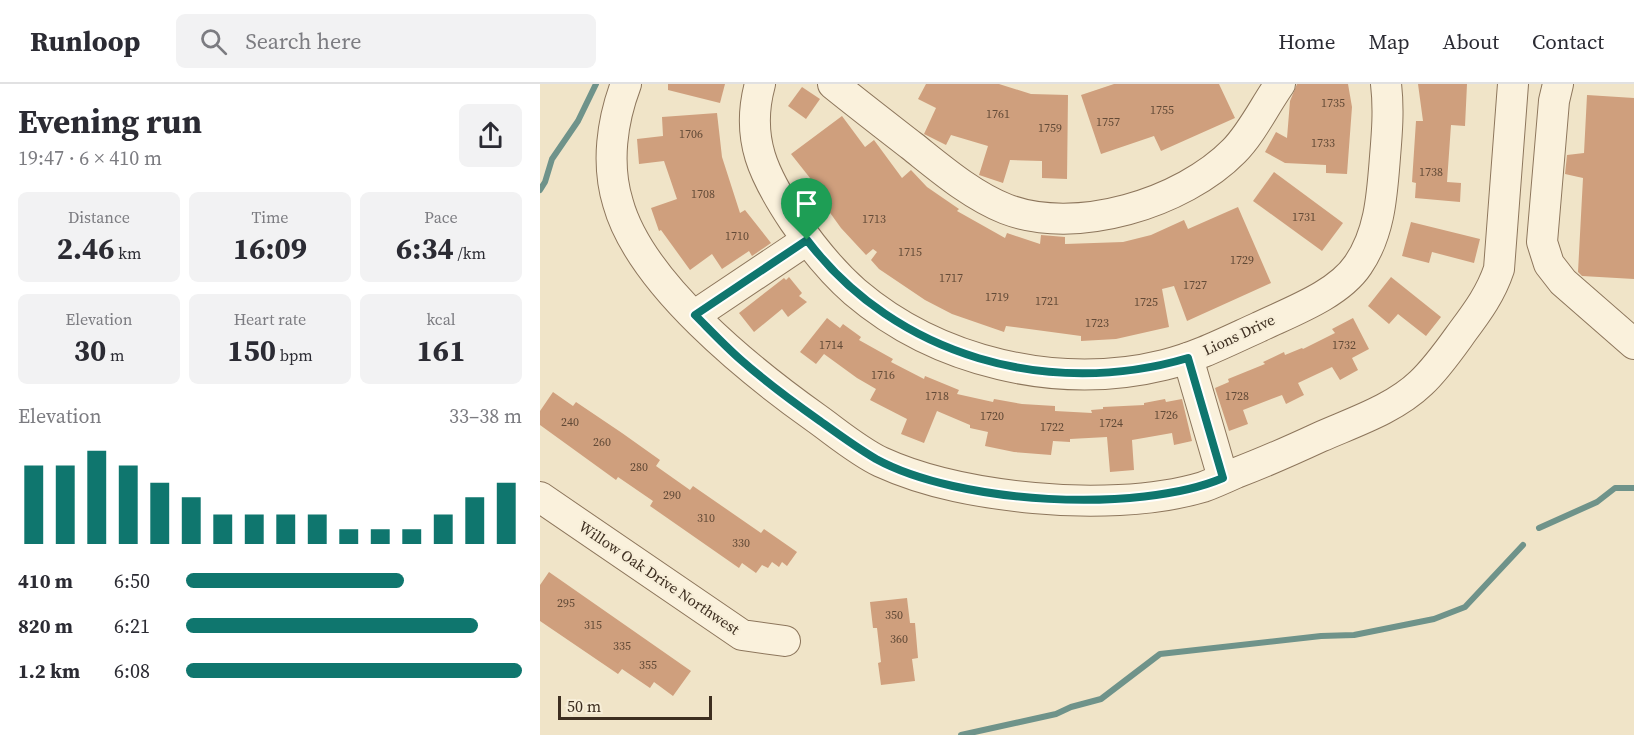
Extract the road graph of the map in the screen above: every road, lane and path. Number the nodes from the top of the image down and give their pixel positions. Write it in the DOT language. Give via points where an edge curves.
graph roads {
  1 [pos="626,84"];
  2 [pos="760,84"];
  3 [pos="833,84"];
  4 [pos="1280,84"];
  5 [pos="1386,84"];
  6 [pos="1513,84"];
  7 [pos="1558,84"];
  8 [pos="807,240"];
  9 [pos="695,315"];
  10 [pos="1634,344"];
  11 [pos="1188,358"];
  12 [pos="1223,478"];
  13 [pos="540,497"];
  14 [pos="786,641"];
  1 -- 9 [label="street" via="612,138 617,202 638,249"];
  2 -- 8 [label="street, Lions Drive" via="755,116 759,156 781,202"];
  3 -- 4 [label="street" via="943,171 988,200 1026,215 1073,218 1120,212 1198,179 1236,149"];
  5 -- 11 [label="street, Lions Drive" via="1381,201 1375,231 1356,269 1316,299"];
  6 -- 12 [label="street" via="1499,269 1482,306 1436,368 1408,394 1379,412"];
  7 -- 10 [label="street" via="1542,242 1549,264 1563,282"];
  8 -- 9 [label="street"];
  8 -- 11 [label="street, Lions Drive" via="836,274 873,306 959,353 1041,372 1077,375 1139,370"];
  9 -- 12 [label="street" via="740,360 784,395 852,444 904,472 968,489 1067,500 1147,497 1203,487"];
  11 -- 12 [label="street"];
  13 -- 14 [label="street, Willow Oak Drive Northwest" via="742,635"];
}
